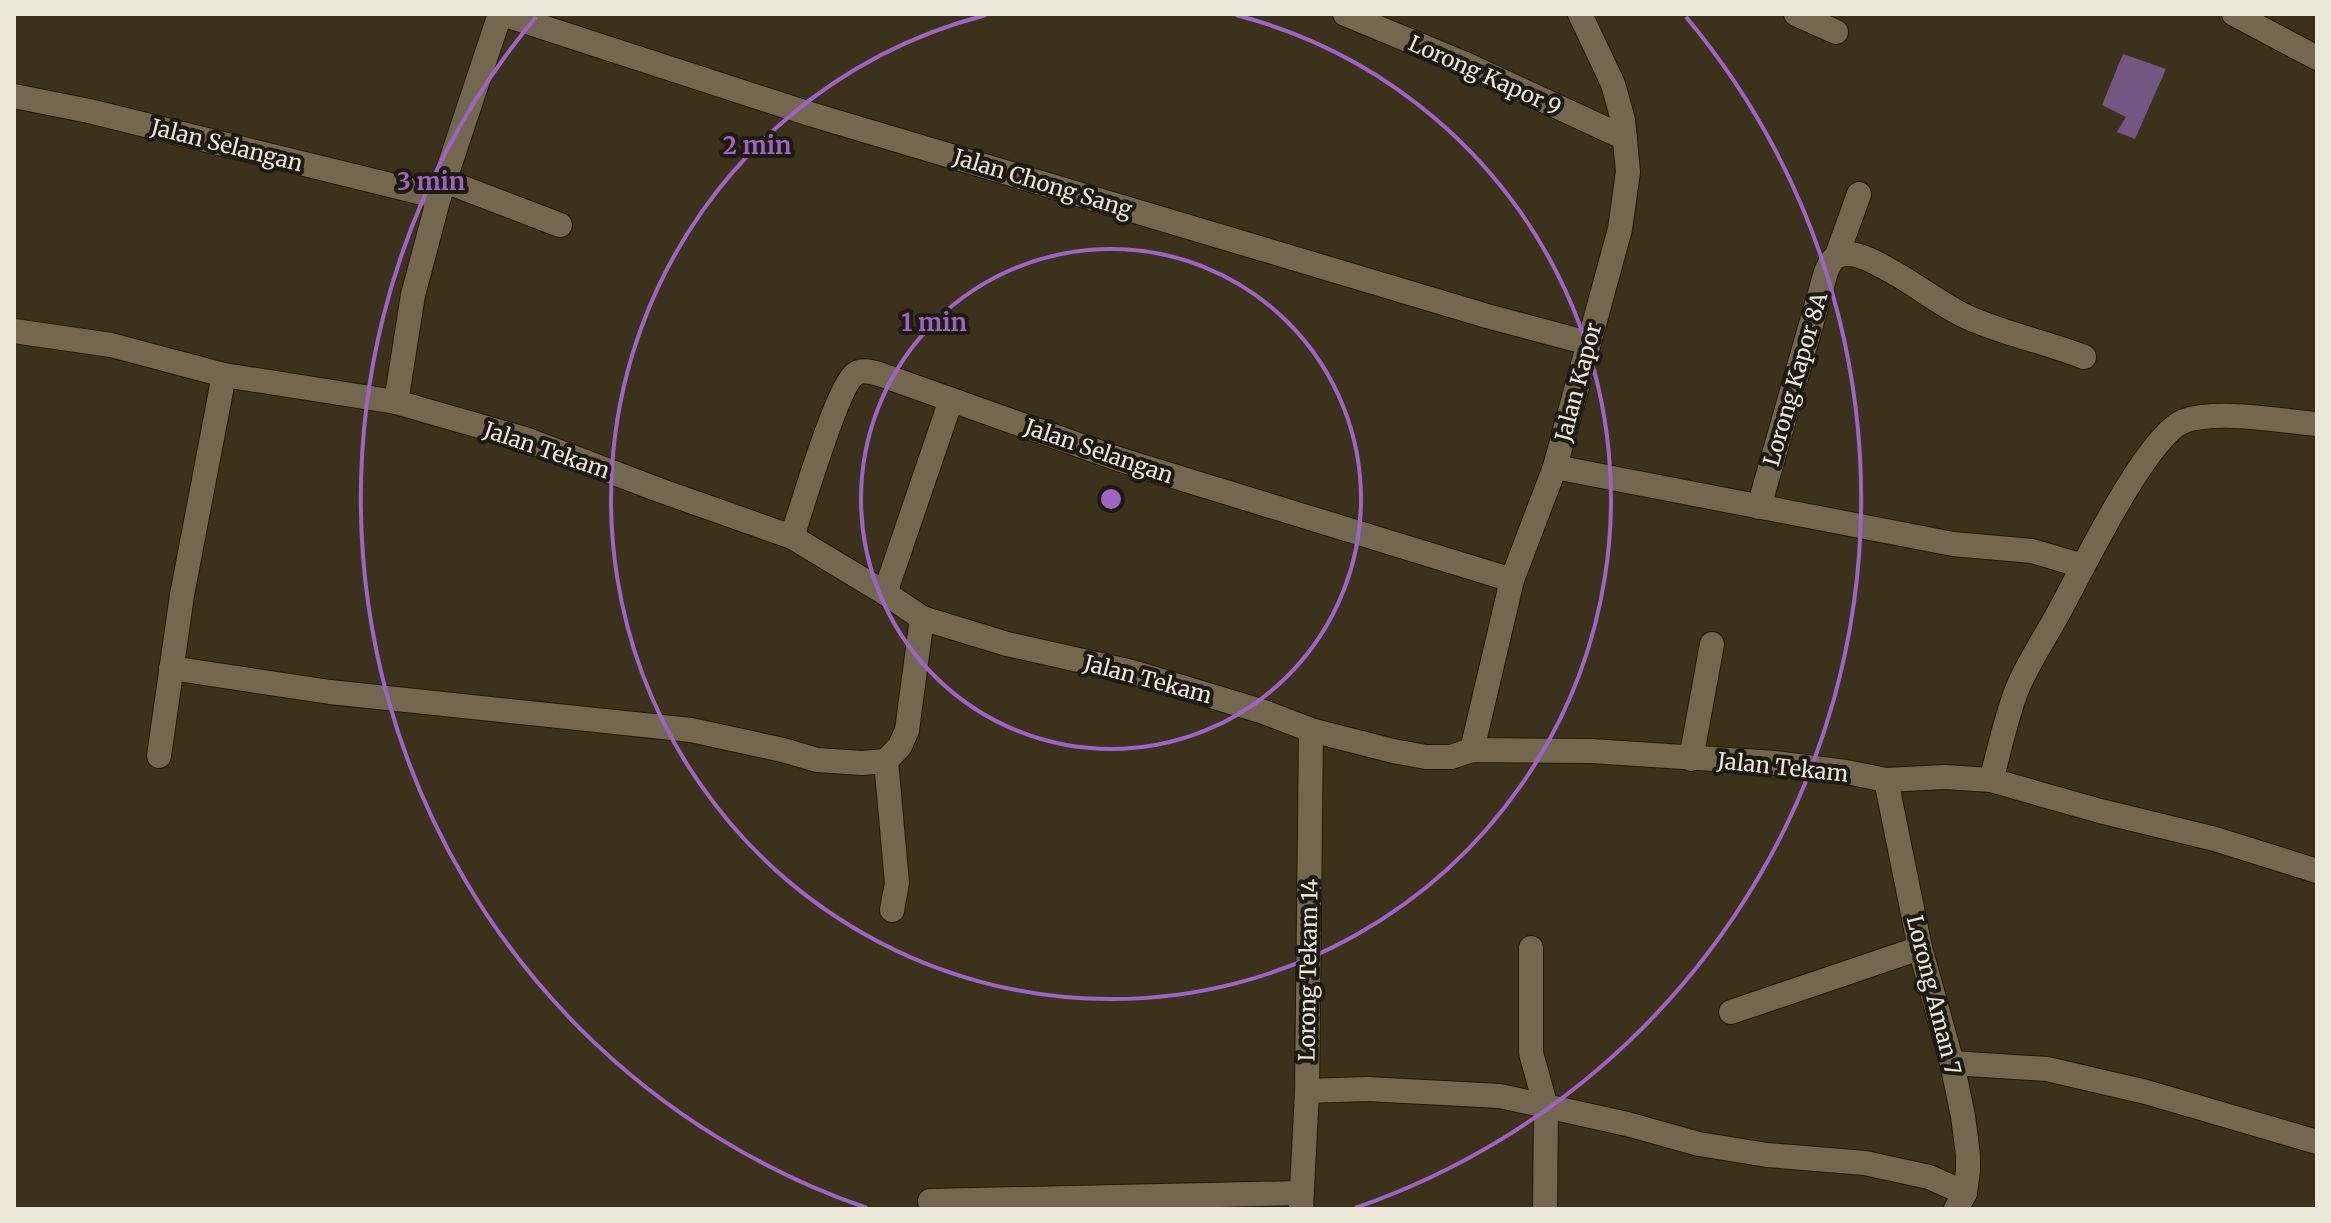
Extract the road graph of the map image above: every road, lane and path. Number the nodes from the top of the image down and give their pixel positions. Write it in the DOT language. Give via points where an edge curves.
graph roads {
  1 [pos="501,14"];
  2 [pos="1345,14"];
  3 [pos="1580,14"];
  4 [pos="1796,14"];
  5 [pos="2234,14"];
  6 [pos="1836,32"];
  7 [pos="2317,58"];
  8 [pos="14,96"];
  9 [pos="1625,138"];
  10 [pos="442,189"];
  11 [pos="1859,194"];
  12 [pos="560,225"];
  13 [pos="1837,255"];
  14 [pos="14,331"];
  15 [pos="1588,343"];
  16 [pos="2084,357"];
  17 [pos="224,375"];
  18 [pos="951,400"];
  19 [pos="396,402"];
  20 [pos="2317,424"];
  21 [pos="1555,467"];
  22 [pos="1759,507"];
  23 [pos="792,537"];
  24 [pos="2083,566"];
  25 [pos="1512,580"];
  26 [pos="885,593"];
  27 [pos="922,618"];
  28 [pos="1712,644"];
  29 [pos="171,668"];
  30 [pos="1311,730"];
  31 [pos="1472,750"];
  32 [pos="159,756"];
  33 [pos="1691,759"];
  34 [pos="886,761"];
  35 [pos="1886,780"];
  36 [pos="1991,780"];
  37 [pos="2317,871"];
  38 [pos="892,910"];
  39 [pos="1531,948"];
  40 [pos="1920,948"];
  41 [pos="1731,1012"];
  42 [pos="1952,1063"];
  43 [pos="1307,1091"];
  44 [pos="1546,1107"];
  45 [pos="2317,1142"];
  46 [pos="930,1201"];
  47 [pos="1301,1201"];
  48 [pos="1961,1201"];
  49 [pos="1545,1209"];
  1 -- 10 [label="street"];
  1 -- 15 [label="street, Jalan Chong Sang" via="810,114"];
  2 -- 9 [label="street, Lorong Kapor 9"];
  3 -- 9 [label="street, Jalan Kapor" via="1613,84"];
  4 -- 6 [label="street"];
  5 -- 7 [label="street"];
  8 -- 10 [label="street, Jalan Selangan"];
  9 -- 15 [label="street, Jalan Kapor" via="1628,172 1620,229"];
  10 -- 12 [label="street, Jalan Selangan"];
  10 -- 19 [label="street" via="413,295"];
  11 -- 13 [label="street, Lorong Kapor 8A"];
  13 -- 16 [label="street" via="1860,256 1964,316"];
  13 -- 22 [label="street, Lorong Kapor 8A" via="1826,272"];
  14 -- 17 [label="street, Jalan Tekam" via="111,345"];
  15 -- 21 [label="street, Jalan Kapor"];
  17 -- 19 [label="street, Jalan Tekam"];
  17 -- 29 [label="street"];
  18 -- 23 [label="street, Jalan Selangan" via="879,374 857,372 839,398"];
  18 -- 25 [label="street, Jalan Selangan" via="1121,460"];
  18 -- 26 [label="street"];
  19 -- 23 [label="street, Jalan Tekam" via="525,439"];
  20 -- 24 [label="street" via="2223,416 2171,428 2139,468"];
  21 -- 22 [label="street"];
  21 -- 25 [label="street, Jalan Kapor"];
  22 -- 24 [label="street" via="1953,544 2032,551"];
  23 -- 26 [label="street, Jalan Tekam"];
  24 -- 36 [label="street" via="2018,687"];
  25 -- 31 [label="street, Jalan Kapor"];
  26 -- 27 [label="street, Jalan Tekam"];
  27 -- 30 [label="street, Jalan Tekam" via="1007,644 1132,672"];
  27 -- 34 [label="street" via="907,730"];
  28 -- 33 [label="street"];
  29 -- 32 [label="street"];
  29 -- 34 [label="street" via="330,692 691,730 817,760"];
  30 -- 31 [label="street, Jalan Tekam" via="1426,757"];
  30 -- 43 [label="street, Lorong Tekam 14"];
  31 -- 33 [label="street, Jalan Tekam"];
  33 -- 35 [label="street, Jalan Tekam" via="1775,763"];
  34 -- 38 [label="street" via="897,883"];
  35 -- 36 [label="street, Jalan Tekam"];
  35 -- 40 [label="street, Lorong Aman 7"];
  36 -- 37 [label="street, Jalan Tekam"];
  39 -- 44 [label="street" via="1531,1053"];
  40 -- 41 [label="street"];
  40 -- 42 [label="street, Lorong Aman 7"];
  42 -- 45 [label="street" via="2047,1069"];
  42 -- 48 [label="street, Lorong Aman 7" via="1968,1155"];
  43 -- 44 [label="street" via="1500,1096"];
  43 -- 47 [label="street, Lorong Tekam 14"];
  44 -- 48 [label="street" via="1699,1144 1865,1163 1929,1177"];
  44 -- 49 [label="street"];
  46 -- 47 [label="street"];
}
